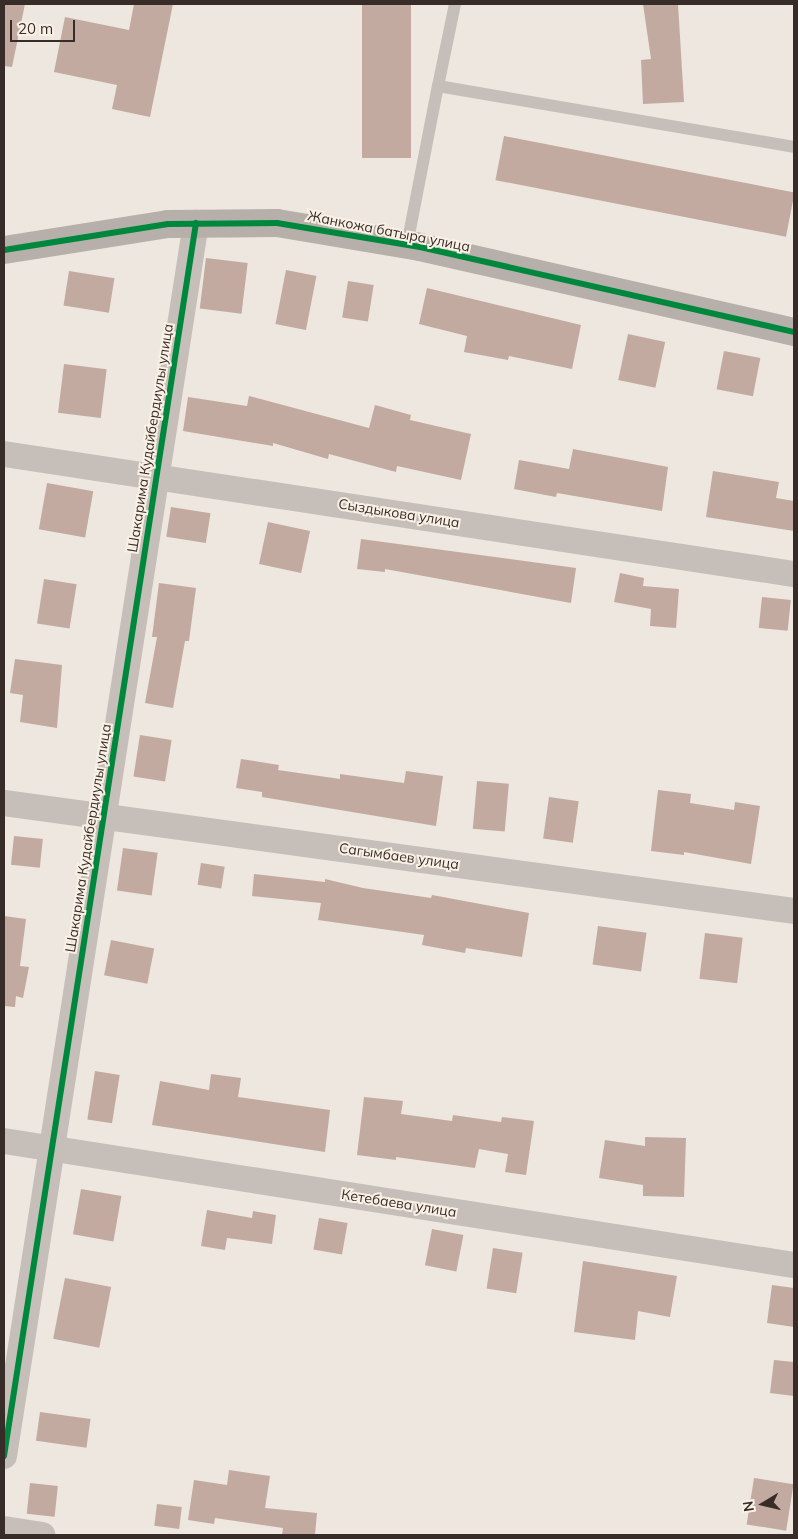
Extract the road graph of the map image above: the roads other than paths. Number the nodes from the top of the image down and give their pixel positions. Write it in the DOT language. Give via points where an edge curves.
graph roads {
  1 [pos="455,4"];
  2 [pos="438,86"];
  3 [pos="794,147"];
  4 [pos="196,224"];
  5 [pos="407,245"];
  6 [pos="4,250"];
  7 [pos="794,332"];
  8 [pos="4,454"];
  9 [pos="156,476"];
  10 [pos="794,574"];
  11 [pos="4,803"];
  12 [pos="104,814"];
  13 [pos="794,911"];
  14 [pos="4,1141"];
  15 [pos="52,1148"];
  16 [pos="794,1265"];
  17 [pos="4,1456"];
  18 [pos="4,1529"];
  19 [pos="43,1535"];
  1 -- 2 [label="lane"];
  2 -- 3 [label="lane"];
  2 -- 5 [label="lane"];
  4 -- 5 [label="street, Жанкожа батыра улица" via="277,223"];
  4 -- 6 [label="street, Жанкожа батыра улица" via="168,224"];
  4 -- 9 [label="street, Шакарима Кудайбердиулы улица"];
  5 -- 7 [label="street, Жанкожа батыра улица"];
  8 -- 9 [label="street, Сыздыкова улица"];
  9 -- 10 [label="street, Сыздыкова улица"];
  9 -- 12 [label="street, Шакарима Кудайбердиулы улица"];
  11 -- 12 [label="street, Сагымбаев улица"];
  12 -- 13 [label="street, Сагымбаев улица"];
  12 -- 15 [label="street, Шакарима Кудайбердиулы улица"];
  14 -- 15 [label="street, Кетебаева улица"];
  15 -- 16 [label="street, Кетебаева улица"];
  15 -- 17 [label="street, Шакарима Кудайбердиулы улица"];
  18 -- 19 [label="street"];
}
